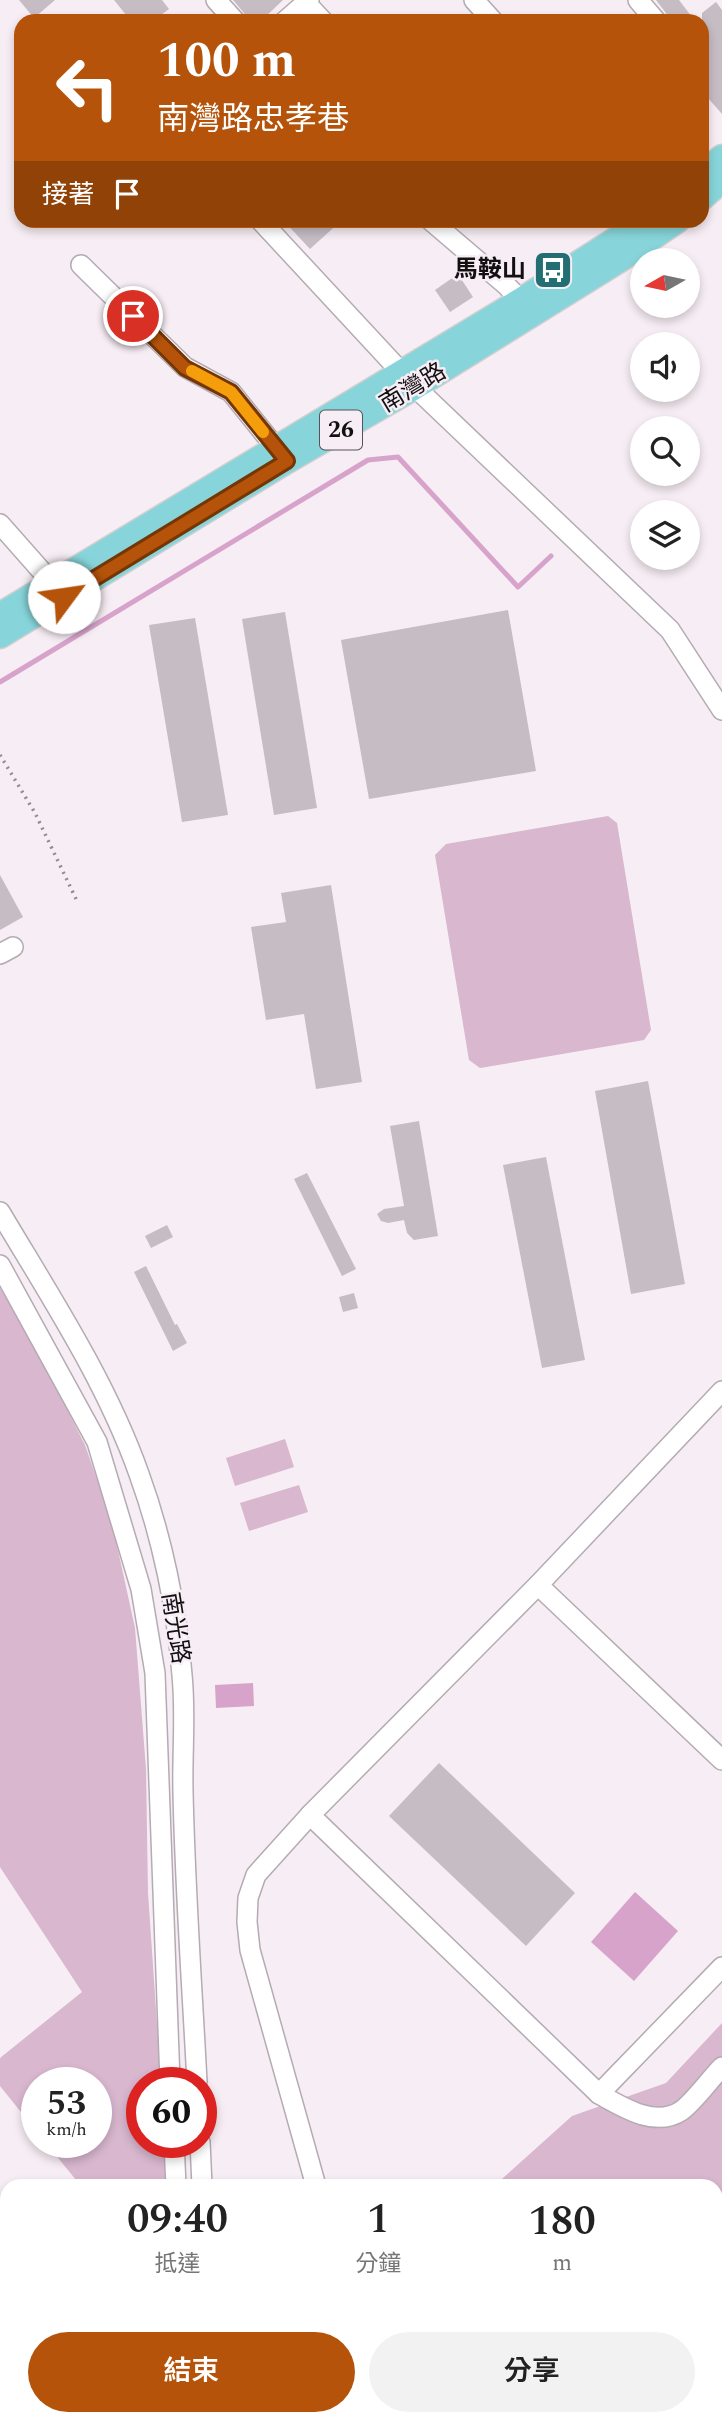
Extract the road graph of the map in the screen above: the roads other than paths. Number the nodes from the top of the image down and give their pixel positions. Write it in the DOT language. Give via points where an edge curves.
graph roads {
  1 [pos="216,0"];
  2 [pos="474,0"];
  3 [pos="638,0"];
  4 [pos="307,1"];
  5 [pos="229,14"];
  6 [pos="293,14"];
  7 [pos="487,14"];
  8 [pos="650,14"];
  9 [pos="267,228"];
  10 [pos="439,228"];
  11 [pos="635,228"];
  12 [pos="664,228"];
  13 [pos="81,265"];
  14 [pos="528,307"];
  15 [pos="408,380"];
  16 [pos="282,454"];
  17 [pos="0,524"];
  18 [pos="58,590"];
  19 [pos="0,615"];
  20 [pos="0,636"];
  21 [pos="722,710"];
  22 [pos="0,1212"];
  23 [pos="0,1265"];
  24 [pos="722,1391"];
  25 [pos="538,1585"];
  26 [pos="722,1760"];
  27 [pos="310,1815"];
  28 [pos="722,1967"];
  29 [pos="169,2067"];
  30 [pos="196,2067"];
  31 [pos="722,2067"];
  32 [pos="599,2094"];
  33 [pos="175,2158"];
  34 [pos="201,2158"];
  35 [pos="176,2179"];
  36 [pos="202,2179"];
  37 [pos="314,2179"];
  1 -- 5 [label="street"];
  2 -- 7 [label="street"];
  3 -- 8 [label="street"];
  4 -- 6 [label="street"];
  9 -- 15 [label="street"];
  10 -- 14 [label="street"];
  11 -- 14 [label="main road, 南灣路 / 26"];
  12 -- 14 [label="main road, 南灣路 / 26"];
  13 -- 16 [label="street" via="185,368 231,392"];
  14 -- 15 [label="main road, 南灣路 / 26"];
  15 -- 16 [label="main road, 南灣路 / 26"];
  15 -- 21 [label="street" via="670,630"];
  16 -- 18 [label="main road, 南灣路 / 26"];
  17 -- 18 [label="street"];
  18 -- 19 [label="main road, 南灣路 / 26"];
  18 -- 20 [label="main road, 南灣路 / 26"];
  22 -- 30 [label="street, 南光路" via="125,1436 176,1615 183,1678 183,1792"];
  23 -- 29 [label="street, 南光路" via="97,1442 141,1589 155,1672"];
  24 -- 25 [label="street"];
  25 -- 26 [label="street"];
  25 -- 27 [label="street"];
  27 -- 32 [label="street"];
  27 -- 37 [label="street" via="256,1875 248,1898 247,1922 250,1950"];
  28 -- 32 [label="street"];
  31 -- 32 [label="street" via="680,2112 659,2117 632,2113"];
  33 -- 35 [label="street"];
  34 -- 36 [label="street"];
}
